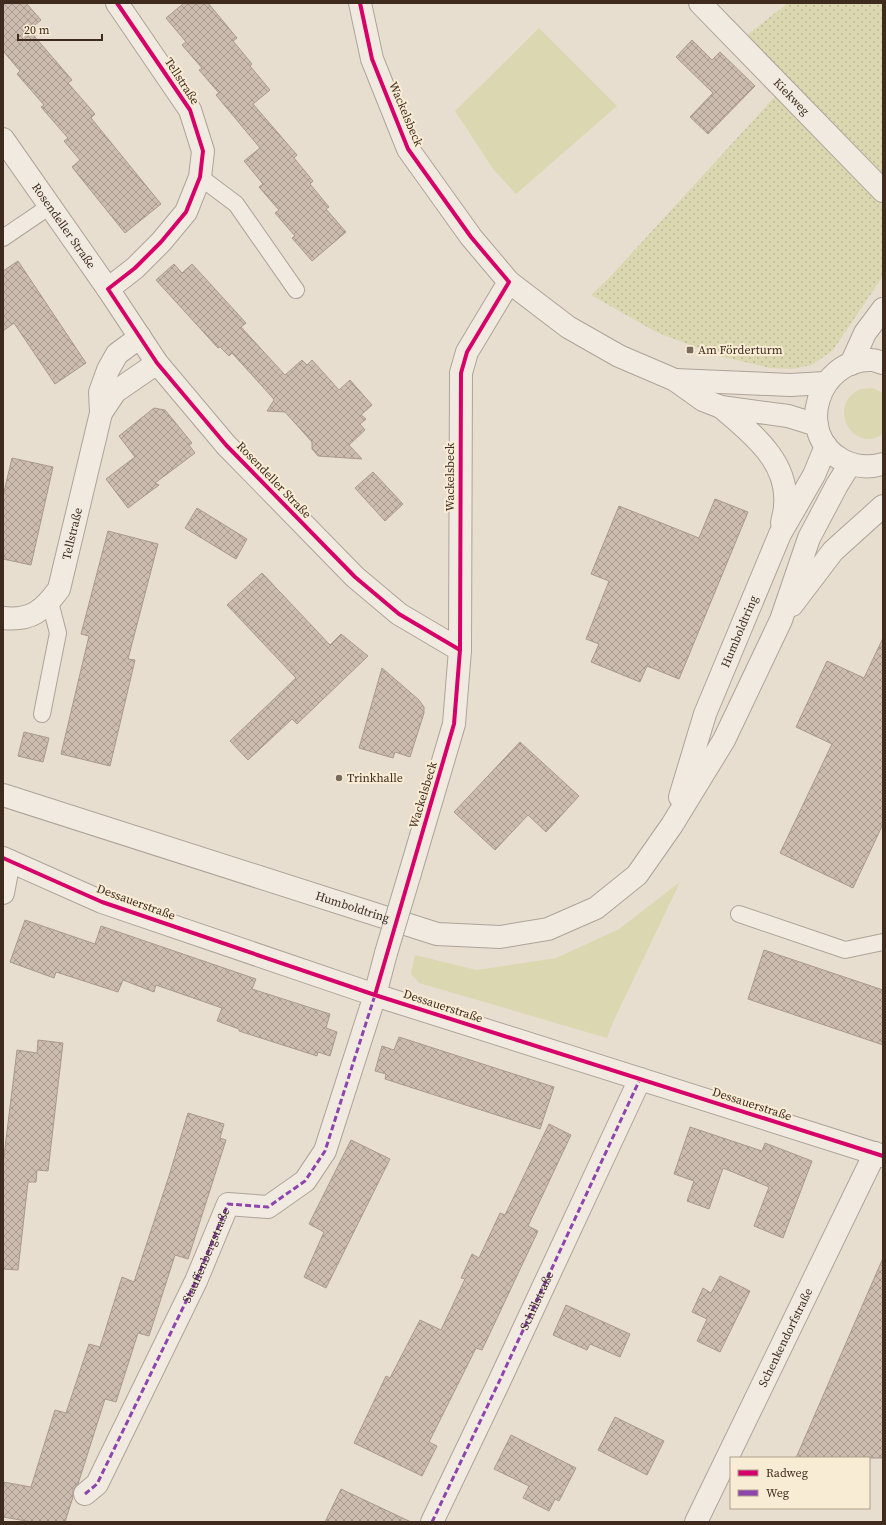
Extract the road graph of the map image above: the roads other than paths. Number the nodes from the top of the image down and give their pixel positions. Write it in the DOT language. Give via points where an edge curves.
graph roads {
  1 [pos="117,3"];
  2 [pos="360,3"];
  3 [pos="700,3"];
  4 [pos="3,139"];
  5 [pos="200,177"];
  6 [pos="883,191"];
  7 [pos="50,206"];
  8 [pos="3,238"];
  9 [pos="510,282"];
  10 [pos="108,289"];
  11 [pos="296,290"];
  12 [pos="883,309"];
  13 [pos="140,337"];
  14 [pos="157,363"];
  15 [pos="883,363"];
  16 [pos="851,364"];
  17 [pos="675,380"];
  18 [pos="826,383"];
  19 [pos="722,407"];
  20 [pos="100,413"];
  21 [pos="817,425"];
  22 [pos="826,446"];
  23 [pos="850,464"];
  24 [pos="883,464"];
  25 [pos="883,506"];
  26 [pos="780,534"];
  27 [pos="50,602"];
  28 [pos="3,618"];
  29 [pos="781,620"];
  30 [pos="460,650"];
  31 [pos="42,714"];
  32 [pos="3,795"];
  33 [pos="672,825"];
  34 [pos="6,859"];
  35 [pos="3,893"];
  36 [pos="739,914"];
  37 [pos="883,942"];
  38 [pos="374,995"];
  39 [pos="640,1079"];
  40 [pos="879,1155"];
  41 [pos="85,1494"];
  42 [pos="432,1522"];
  43 [pos="696,1522"];
  1 -- 5 [label="street, Tellstraße" via="190,110 203,151"];
  2 -- 9 [label="street, Wackelsbeck" via="372,59 408,149 471,237"];
  3 -- 6 [label="street, Kiekweg"];
  4 -- 7 [label="street, Rosendeller Straße"];
  5 -- 10 [label="street, Tellstraße" via="186,212 135,268"];
  5 -- 11 [label="lane" via="236,204"];
  7 -- 8 [label="lane"];
  7 -- 10 [label="street, Rosendeller Straße"];
  9 -- 17 [label="street" via="568,327 619,356"];
  9 -- 30 [label="street, Wackelsbeck" via="467,352 461,373"];
  10 -- 13 [label="street, Rosendeller Straße"];
  12 -- 16 [label="street" via="865,333"];
  13 -- 14 [label="street, Rosendeller Straße"];
  13 -- 20 [label="street, Tellstraße" via="117,354 108,370 100,392"];
  14 -- 20 [label="street, Tellstraße" via="115,392"];
  14 -- 30 [label="street, Rosendeller Straße" via="226,445 355,577 399,614"];
  15 -- 16 [label="street" via="871,360"];
  16 -- 18 [label="street" via="835,373"];
  17 -- 18 [label="street" via="790,385"];
  17 -- 19 [label="street" via="703,400"];
  18 -- 21 [label="street" via="816,406"];
  19 -- 21 [label="street" via="788,416"];
  19 -- 26 [label="street" via="755,437 776,461 783,481 785,504"];
  20 -- 27 [label="street, Tellstraße" via="59,589"];
  21 -- 22 [label="street"];
  22 -- 23 [label="street" via="837,457"];
  22 -- 26 [label="street, Humboldtring" via="814,474"];
  23 -- 24 [label="street" via="872,467"];
  23 -- 29 [label="street, Humboldtring" via="810,538"];
  25 -- 29 [label="street" via="833,551"];
  26 -- 33 [label="street, Humboldtring" via="705,714"];
  27 -- 28 [label="street, Tellstraße" via="30,616 18,619"];
  27 -- 31 [label="lane" via="58,633"];
  29 -- 33 [label="street, Humboldtring" via="724,740"];
  30 -- 38 [label="street, Wackelsbeck, bridge" via="454,724"];
  32 -- 33 [label="street, Humboldtring" via="437,934 500,937 548,929 596,908 637,875"];
  34 -- 35 [label="street"];
  34 -- 38 [label="street, Dessauerstraße" via="102,902"];
  36 -- 37 [label="lane" via="845,950"];
  38 -- 39 [label="street, Dessauerstraße"];
  38 -- 41 [label="street, Stauffenbergstraße" via="325,1151 305,1181 268,1207 228,1204 196,1281 97,1484"];
  39 -- 40 [label="street, Dessauerstraße"];
  39 -- 42 [label="street, Schillstraße"];
  40 -- 43 [label="street, Schenkendorfstraße"];
}
